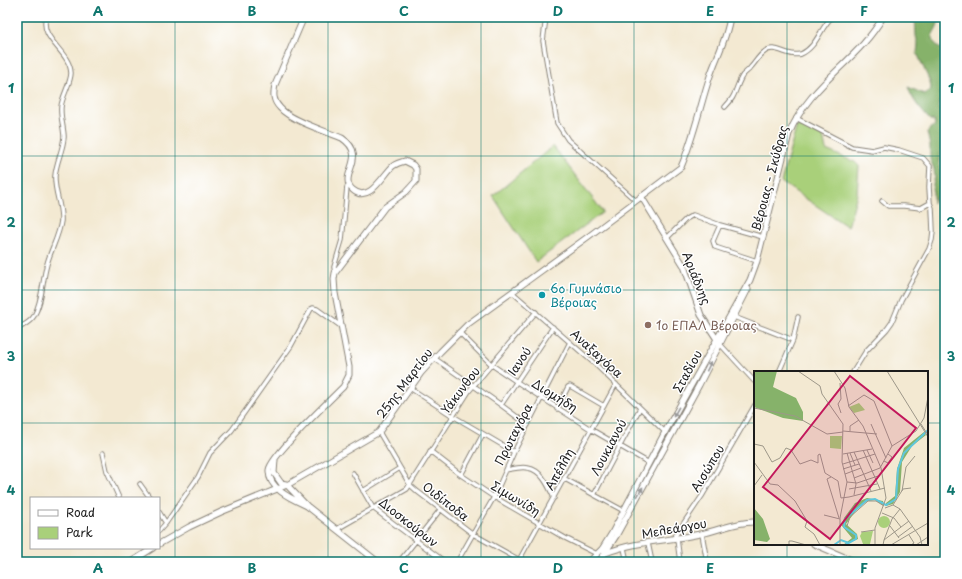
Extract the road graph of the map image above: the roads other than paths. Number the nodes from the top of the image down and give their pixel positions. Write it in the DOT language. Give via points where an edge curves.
graph roads {
  1 [pos="46,17"];
  2 [pos="304,17"];
  3 [pos="546,17"];
  4 [pos="730,17"];
  5 [pos="832,17"];
  6 [pos="883,17"];
  7 [pos="725,107"];
  8 [pos="796,118"];
  9 [pos="350,187"];
  10 [pos="641,196"];
  11 [pos="635,200"];
  12 [pos="882,201"];
  13 [pos="930,203"];
  14 [pos="720,225"];
  15 [pos="763,237"];
  16 [pos="667,238"];
  17 [pos="757,261"];
  18 [pos="336,273"];
  19 [pos="750,280"];
  20 [pos="512,292"];
  21 [pos="536,312"];
  22 [pos="734,317"];
  23 [pos="798,317"];
  24 [pos="342,327"];
  25 [pos="553,327"];
  26 [pos="17,329"];
  27 [pos="459,332"];
  28 [pos="793,340"];
  29 [pos="718,341"];
  30 [pos="570,342"];
  31 [pos="434,358"];
  32 [pos="492,364"];
  33 [pos="779,371"];
  34 [pos="853,371"];
  35 [pos="754,381"];
  36 [pos="516,382"];
  37 [pos="616,384"];
  38 [pos="474,386"];
  39 [pos="410,388"];
  40 [pos="541,399"];
  41 [pos="501,405"];
  42 [pos="604,406"];
  43 [pos="754,407"];
  44 [pos="640,408"];
  45 [pos="557,409"];
  46 [pos="453,416"];
  47 [pos="528,425"];
  48 [pos="592,430"];
  49 [pos="379,432"];
  50 [pos="665,432"];
  51 [pos="483,434"];
  52 [pos="620,446"];
  53 [pos="430,451"];
  54 [pos="514,452"];
  55 [pos="103,453"];
  56 [pos="278,456"];
  57 [pos="649,463"];
  58 [pos="400,468"];
  59 [pos="506,470"];
  60 [pos="353,473"];
  61 [pos="461,475"];
  62 [pos="565,479"];
  63 [pos="140,484"];
  64 [pos="286,484"];
  65 [pos="410,485"];
  66 [pos="277,489"];
  67 [pos="363,491"];
  68 [pos="594,495"];
  69 [pos="119,497"];
  70 [pos="149,497"];
  71 [pos="494,497"];
  72 [pos="554,498"];
  73 [pos="307,506"];
  74 [pos="373,508"];
  75 [pos="440,510"];
  76 [pos="624,511"];
  77 [pos="160,514"];
  78 [pos="754,522"];
  79 [pos="166,523"];
  80 [pos="540,524"];
  81 [pos="337,529"];
  82 [pos="160,530"];
  83 [pos="473,534"];
  84 [pos="702,534"];
  85 [pos="675,539"];
  86 [pos="416,540"];
  87 [pos="160,543"];
  88 [pos="648,543"];
  89 [pos="816,545"];
  90 [pos="624,548"];
  91 [pos="150,549"];
  92 [pos="606,553"];
  93 [pos="597,554"];
  94 [pos="518,561"];
  95 [pos="131,562"];
  96 [pos="378,562"];
  97 [pos="399,562"];
  98 [pos="445,562"];
  99 [pos="457,562"];
  100 [pos="523,562"];
  101 [pos="589,562"];
  102 [pos="599,562"];
  103 [pos="627,562"];
  104 [pos="652,562"];
  105 [pos="680,562"];
  106 [pos="707,562"];
  107 [pos="856,562"];
  1 -- 26 [label="street" via="45,29 69,65 71,73 60,109 64,138 55,178 61,221 46,266 37,308 30,321"];
  2 -- 9 [label="street" via="275,85 274,99 284,112 348,142 354,154 348,178"];
  3 -- 11 [label="street" via="543,41 557,123 568,140"];
  4 -- 10 [label="street, 25ης Μαρτίου" via="726,37 710,75 696,128 681,167"];
  5 -- 7 [label="street" via="814,43 800,54 772,48 764,51 743,76 734,98"];
  6 -- 8 [label="street, Βέροιας - Σκύδρας" via="870,37 814,93"];
  8 -- 13 [label="street" via="852,147 872,150 884,147 923,158 930,166"];
  8 -- 15 [label="street, Βέροιας - Σκύδρας" via="783,154"];
  9 -- 18 [label="street" via="347,187 342,240 334,267"];
  9 -- 18 [label="street" via="359,194 365,193 395,165 405,161 413,164 417,173 413,186 385,207"];
  10 -- 11 [label="street, 25ης Μαρτίου"];
  10 -- 16 [label="street, Αριάδνης"];
  11 -- 20 [label="street, 25ης Μαρτίου"];
  12 -- 13 [label="street" via="888,206 921,208"];
  13 -- 34 [label="street" via="933,231 929,249 892,322 866,351"];
  14 -- 15 [label="street"];
  14 -- 16 [label="street" via="693,215"];
  14 -- 17 [label="street" via="713,241 715,247"];
  15 -- 17 [label="street, Βέροιας - Σκύδρας"];
  16 -- 29 [label="street, Αριάδνης" via="684,266 701,315"];
  17 -- 19 [label="street, Βέροιας - Σκύδρας"];
  18 -- 24 [label="street" via="334,284"];
  19 -- 22 [label="street, Σταδίου" via="750,286"];
  19 -- 29 [label="street, Σταδίου"];
  20 -- 21 [label="street, Αναξαγόρα"];
  20 -- 27 [label="street, 25ης Μαρτίου"];
  21 -- 25 [label="street, Αναξαγόρα"];
  21 -- 32 [label="street, Υάκυνθου"];
  22 -- 28 [label="street"];
  22 -- 29 [label="street, Σταδίου"];
  23 -- 28 [label="street"];
  24 -- 56 [label="street" via="349,367 347,379 343,387"];
  24 -- 79 [label="street" via="317,309 310,309 291,346 232,430 210,453 198,477"];
  25 -- 30 [label="street, Αναξαγόρα"];
  25 -- 36 [label="street, Ιανού"];
  27 -- 31 [label="street, 25ης Μαρτίου"];
  27 -- 32 [label="street, Διομήδη"];
  28 -- 33 [label="street"];
  29 -- 35 [label="street, Αριάδνης"];
  29 -- 50 [label="street, Σταδίου, one-way"];
  92 -- 29 [label="street, Σταδίου, one-way" via="699,385"];
  30 -- 37 [label="street, Αναξαγόρα"];
  30 -- 40 [label="street, Πρωταγόρα"];
  31 -- 38 [label="street"];
  31 -- 39 [label="street, 25ης Μαρτίου"];
  32 -- 36 [label="street, Διομήδη"];
  32 -- 38 [label="street, Υάκυνθου"];
  36 -- 40 [label="street, Διομήδη"];
  36 -- 41 [label="street, Ιανού"];
  37 -- 42 [label="street, Απέλλη"];
  37 -- 44 [label="street, Αναξαγόρα"];
  38 -- 41 [label="street"];
  38 -- 46 [label="street, Υάκυνθου"];
  39 -- 46 [label="street"];
  39 -- 49 [label="street, 25ης Μαρτίου"];
  40 -- 45 [label="street, Διομήδη"];
  40 -- 47 [label="street, Πρωταγόρα"];
  41 -- 47 [label="street"];
  42 -- 45 [label="street" via="570,386"];
  42 -- 48 [label="street, Απέλλη"];
  43 -- 85 [label="street, Αισώπου"];
  44 -- 50 [label="street, Αναξαγόρα"];
  44 -- 52 [label="street, Λουκιανού"];
  45 -- 48 [label="street, Διομήδη"];
  46 -- 51 [label="street"];
  46 -- 53 [label="street, Υάκυνθου"];
  47 -- 54 [label="street, Πρωταγόρα"];
  48 -- 52 [label="street, Διομήδη"];
  48 -- 62 [label="street, Απέλλη"];
  49 -- 58 [label="street, Οιδίποδα"];
  49 -- 64 [label="street, 25ης Μαρτίου"];
  50 -- 57 [label="street, Σταδίου"];
  51 -- 54 [label="street"];
  51 -- 61 [label="street"];
  52 -- 57 [label="street, Διομήδη"];
  52 -- 68 [label="street, Λουκιανού"];
  53 -- 61 [label="street, Σιμωνίδη"];
  53 -- 65 [label="street, Υάκυνθου"];
  54 -- 59 [label="street, Πρωταγόρα"];
  55 -- 69 [label="street" via="107,471"];
  56 -- 64 [label="street" via="275,460 274,473 281,483"];
  56 -- 66 [label="street" via="269,469 272,483"];
  57 -- 76 [label="street, Σταδίου"];
  58 -- 65 [label="street, Οιδίποδα"];
  58 -- 67 [label="street"];
  59 -- 71 [label="street, Πρωταγόρα"];
  59 -- 72 [label="street" via="527,467 533,469 545,480"];
  60 -- 67 [label="street, Διοσκούρων"];
  61 -- 71 [label="street, Σιμωνίδη"];
  62 -- 68 [label="street"];
  62 -- 72 [label="street, Απέλλη"];
  63 -- 70 [label="street"];
  64 -- 66 [label="street, 25ης Μαρτίου"];
  64 -- 73 [label="street"];
  65 -- 74 [label="street"];
  65 -- 75 [label="street, Οιδίποδα"];
  66 -- 73 [label="street"];
  66 -- 87 [label="street, 25ης Μαρτίου" via="221,512"];
  67 -- 74 [label="street, Διοσκούρων"];
  68 -- 76 [label="street"];
  71 -- 80 [label="street, Σιμωνίδη"];
  71 -- 83 [label="street, Πρωταγόρα"];
  72 -- 80 [label="street, Απέλλη"];
  73 -- 81 [label="street"];
  74 -- 81 [label="street"];
  74 -- 86 [label="street, Διοσκούρων"];
  75 -- 83 [label="street, Οιδίποδα"];
  75 -- 86 [label="street"];
  76 -- 93 [label="street, Σταδίου"];
  77 -- 79 [label="street"];
  78 -- 84 [label="street, Μελεάργου"];
  79 -- 82 [label="street"];
  80 -- 93 [label="street, Σιμωνίδη"];
  80 -- 94 [label="street, Απέλλη"];
  81 -- 96 [label="street"];
  83 -- 94 [label="street, Οιδίποδα"];
  83 -- 99 [label="street, Πρωταγόρα"];
  84 -- 85 [label="street, Μελεάργου"];
  84 -- 106 [label="street"];
  85 -- 88 [label="street, Μελεάργου"];
  85 -- 105 [label="street"];
  86 -- 97 [label="street"];
  86 -- 98 [label="street, Διοσκούρων"];
  88 -- 90 [label="street, Μελεάργου"];
  88 -- 104 [label="street"];
  89 -- 107 [label="street"];
  90 -- 92 [label="street, Μελεάργου"];
  90 -- 103 [label="street"];
  91 -- 95 [label="street"];
  92 -- 93 [label="street, Μελεάργου"];
  92 -- 102 [label="street, Σταδίου"];
  93 -- 101 [label="street, Σταδίου"];
  94 -- 100 [label="street, Οιδίποδα"];
}
